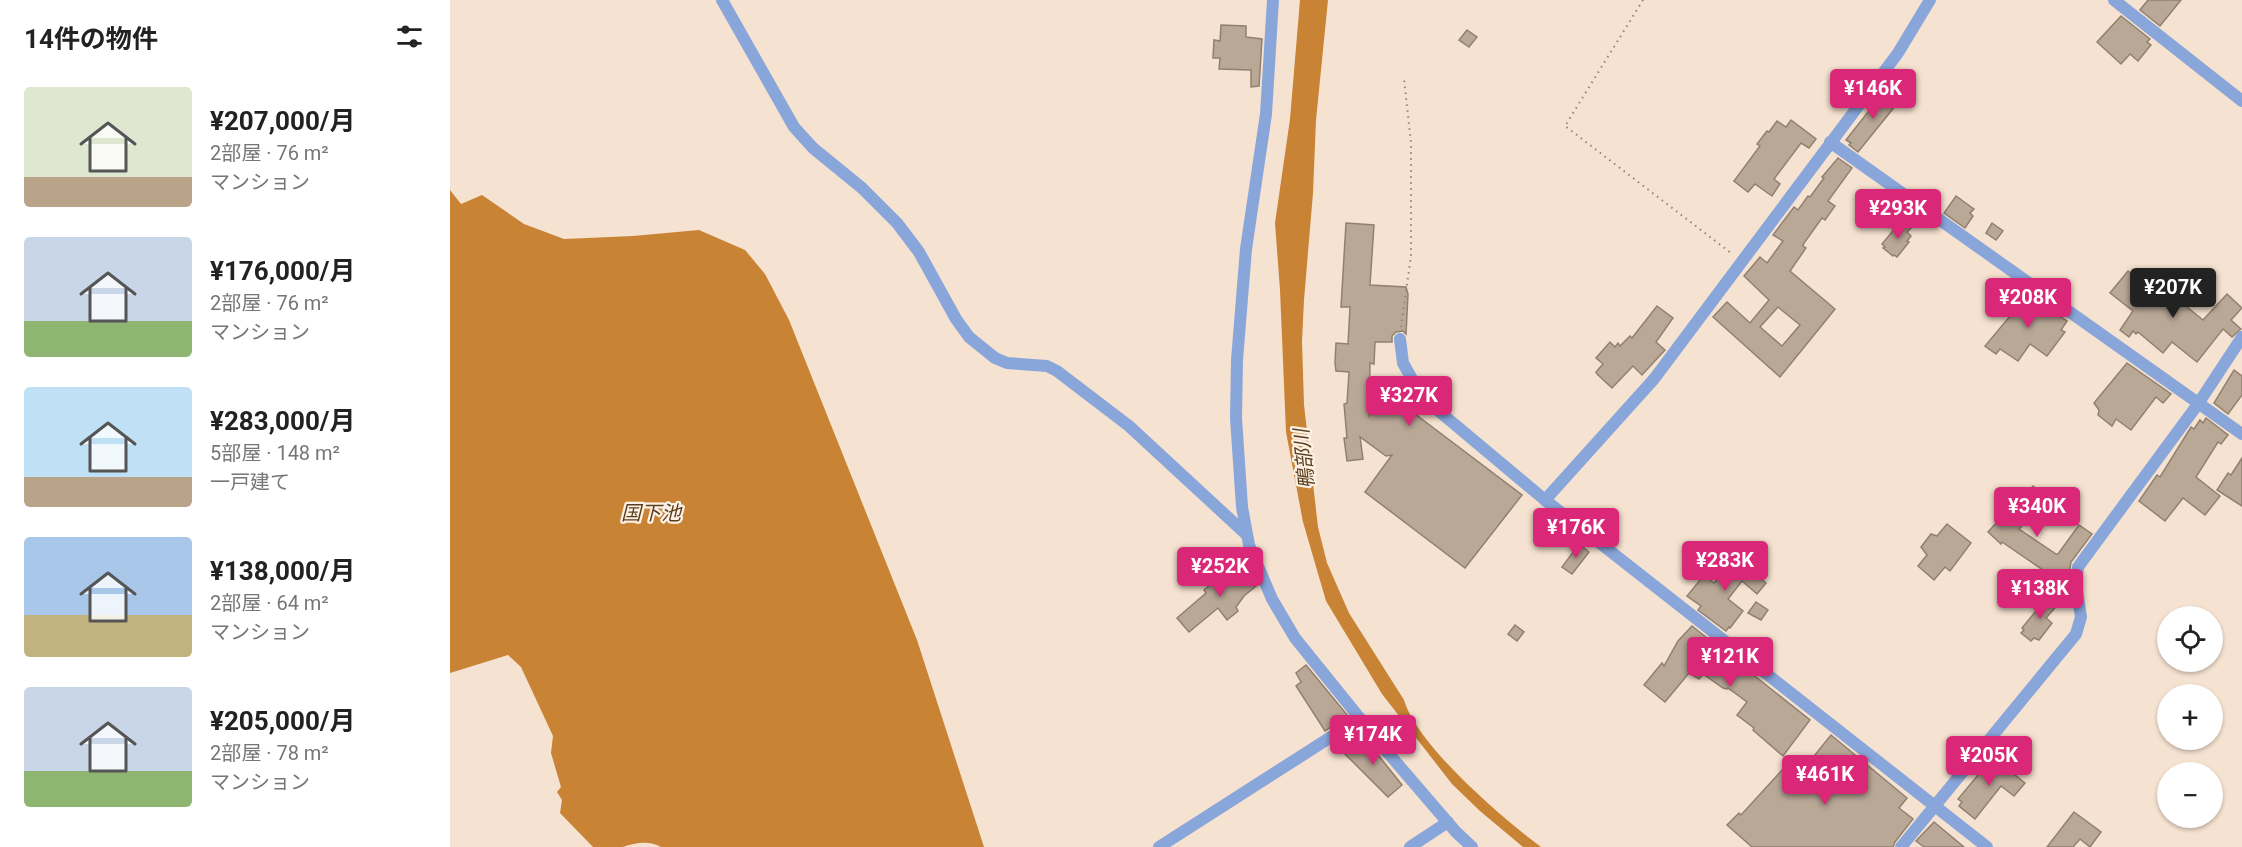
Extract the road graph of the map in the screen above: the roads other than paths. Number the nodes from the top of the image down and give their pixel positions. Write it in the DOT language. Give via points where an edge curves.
graph roads {
  1 [pos="722,0"];
  2 [pos="1273,0"];
  3 [pos="1929,0"];
  4 [pos="2114,0"];
  5 [pos="2242,101"];
  6 [pos="1830,142"];
  7 [pos="2242,337"];
  8 [pos="1400,339"];
  9 [pos="2198,404"];
  10 [pos="2242,434"];
  11 [pos="1545,500"];
  12 [pos="1247,535"];
  13 [pos="1359,718"];
  14 [pos="1934,804"];
  15 [pos="1448,822"];
  16 [pos="1159,847"];
  17 [pos="1410,847"];
  18 [pos="1472,847"];
  19 [pos="1901,847"];
  20 [pos="1987,847"];
  1 -- 12 [label="street" via="794,127 897,223 969,338 1007,363 1047,366 1058,371 1129,426"];
  2 -- 12 [label="street" via="1266,114 1246,249 1237,360 1236,418"];
  3 -- 6 [label="street" via="1898,53"];
  4 -- 5 [label="street"];
  6 -- 9 [label="street"];
  6 -- 11 [label="street" via="1654,379"];
  7 -- 9 [label="street"];
  8 -- 11 [label="street" via="1403,363 1422,397"];
  9 -- 10 [label="street"];
  9 -- 14 [label="street" via="2078,567 2076,585 2081,617 2076,634"];
  11 -- 14 [label="street"];
  12 -- 13 [label="street" via="1272,599 1295,638"];
  13 -- 15 [label="street"];
  13 -- 16 [label="street"];
  14 -- 19 [label="street"];
  14 -- 20 [label="street"];
  15 -- 17 [label="street"];
  15 -- 18 [label="street"];
}
